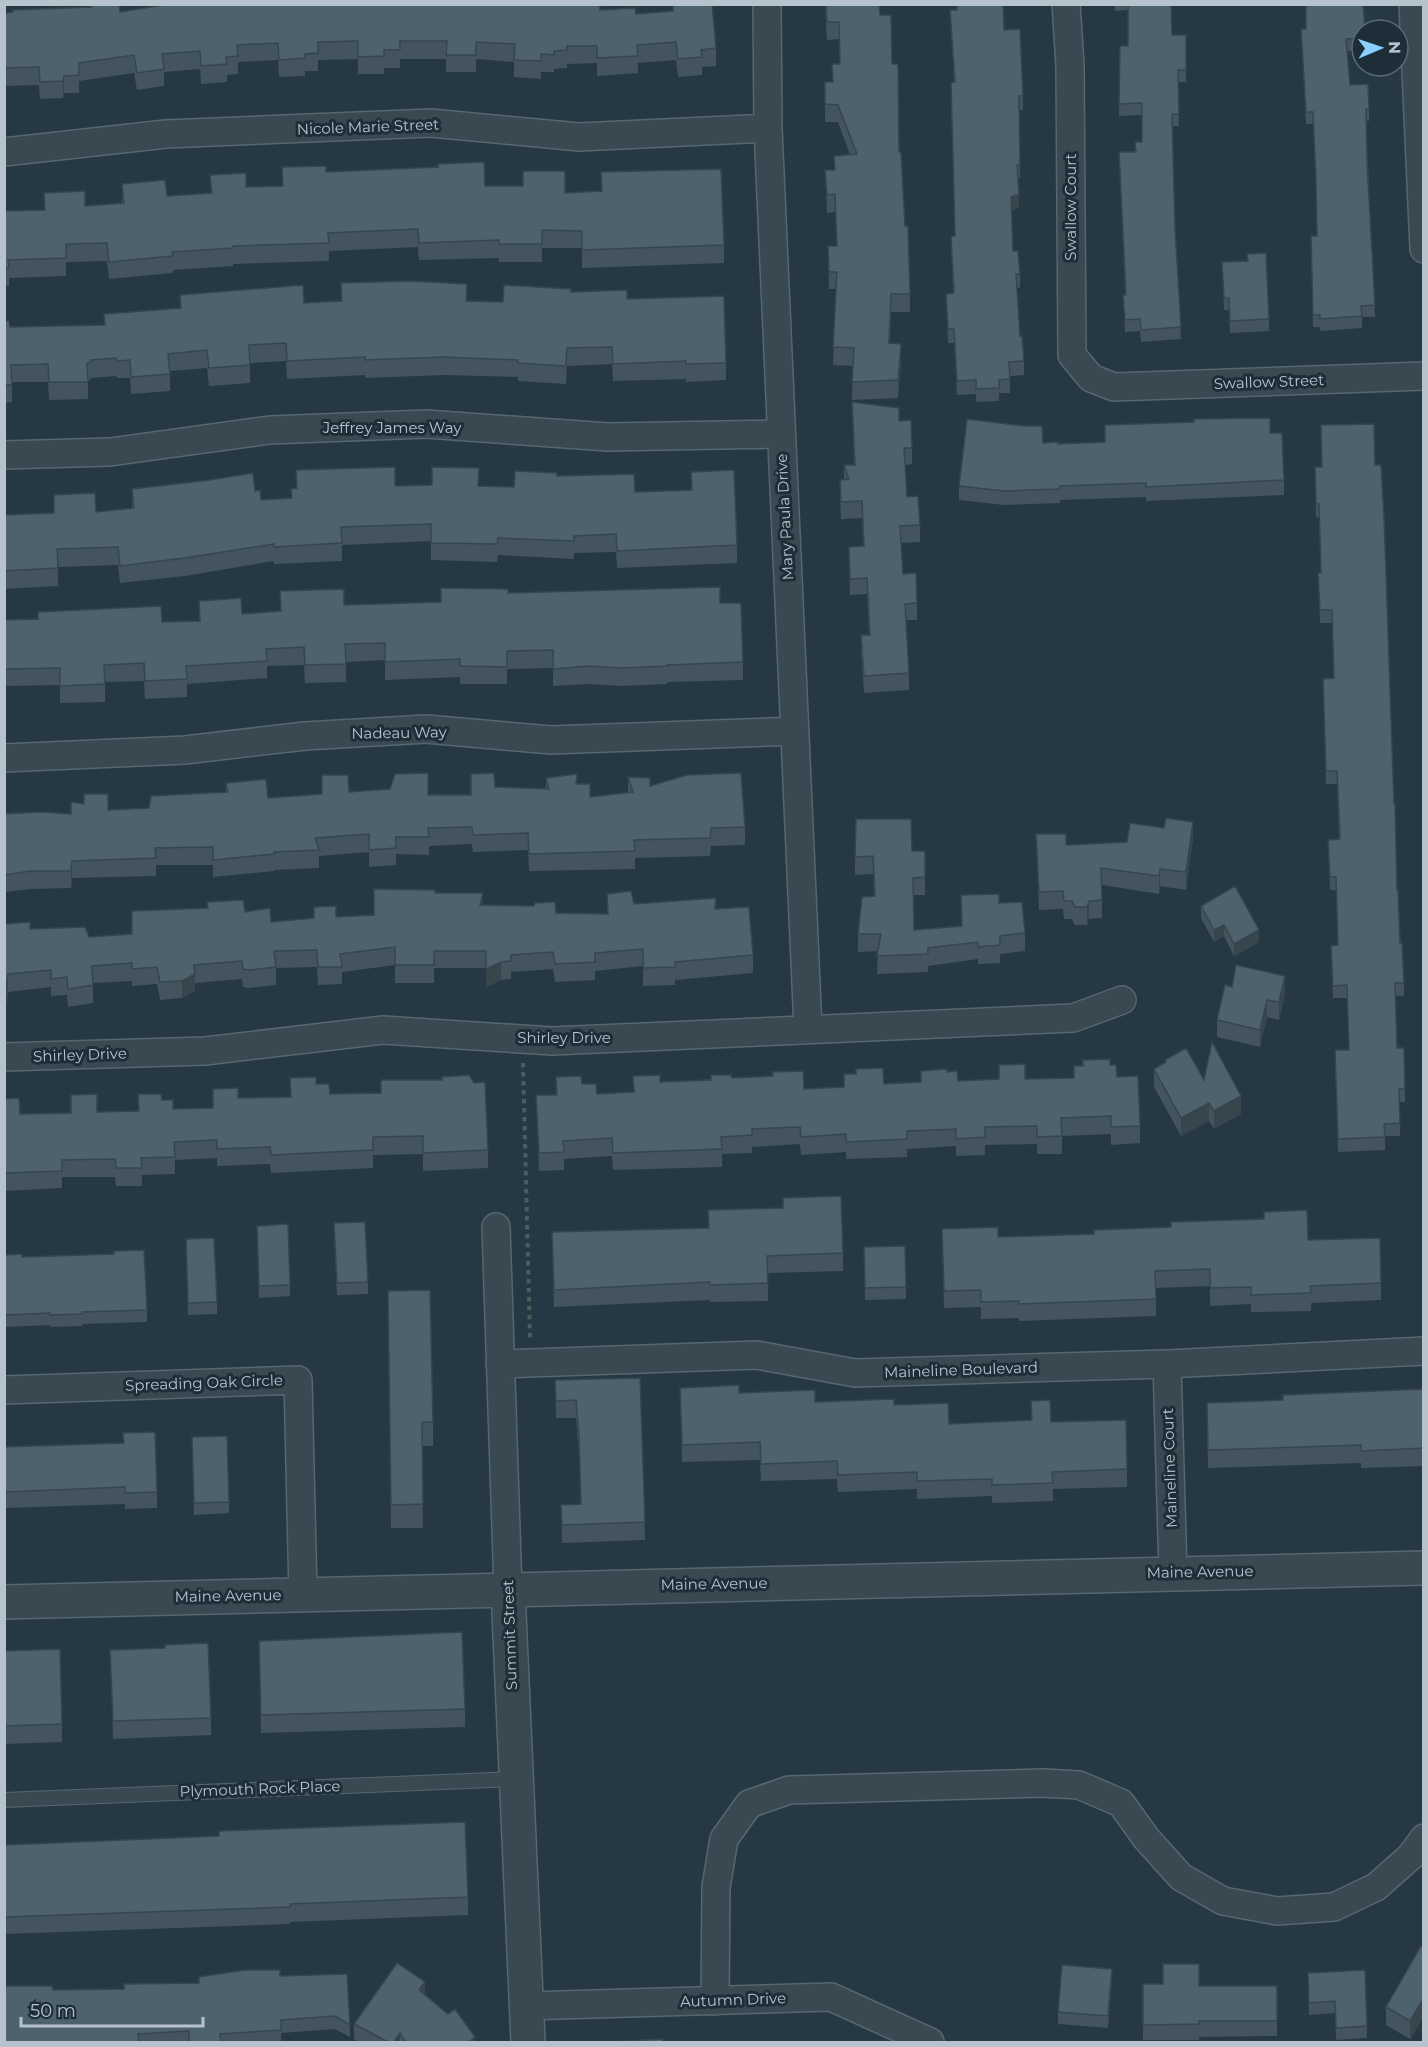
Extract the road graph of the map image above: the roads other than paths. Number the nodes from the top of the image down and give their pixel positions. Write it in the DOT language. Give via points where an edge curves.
graph roads {
  1 [pos="767,4"];
  2 [pos="1066,4"];
  3 [pos="1413,4"];
  4 [pos="768,128"];
  5 [pos="4,152"];
  6 [pos="1424,249"];
  7 [pos="1424,376"];
  8 [pos="1114,387"];
  9 [pos="782,434"];
  10 [pos="4,454"];
  11 [pos="795,731"];
  12 [pos="4,758"];
  13 [pos="1122,1000"];
  14 [pos="808,1029"];
  15 [pos="4,1057"];
  16 [pos="496,1227"];
  17 [pos="1424,1351"];
  18 [pos="500,1364"];
  19 [pos="1167,1364"];
  20 [pos="4,1390"];
  21 [pos="1424,1568"];
  22 [pos="1173,1573"];
  23 [pos="508,1590"];
  24 [pos="303,1594"];
  25 [pos="4,1602"];
  26 [pos="515,1779"];
  27 [pos="4,1800"];
  28 [pos="1424,1838"];
  29 [pos="716,2001"];
  30 [pos="526,2006"];
  31 [pos="528,2043"];
  32 [pos="930,2043"];
  1 -- 4 [label="street, Mary Paula Drive"];
  2 -- 8 [label="street, Swallow Court" via="1072,355 1091,378"];
  3 -- 6 [label="street"];
  4 -- 5 [label="street, Nicole Marie Street" via="579,137 431,123 166,134"];
  4 -- 9 [label="street, Mary Paula Drive"];
  7 -- 8 [label="street, Swallow Street"];
  9 -- 10 [label="street, Jeffrey James Way" via="608,437 414,424 270,430 110,452"];
  9 -- 11 [label="street, Mary Paula Drive"];
  11 -- 12 [label="street, Nadeau Way" via="551,740 426,729 305,736 185,750"];
  11 -- 14 [label="street, Mary Paula Drive"];
  13 -- 14 [label="street, Shirley Drive" via="1073,1017"];
  14 -- 15 [label="street, Shirley Drive" via="552,1041 383,1029 204,1051"];
  16 -- 18 [label="street, Summit Street"];
  17 -- 19 [label="street, Maineline Boulevard"];
  18 -- 19 [label="street, Maineline Boulevard" via="757,1355 855,1373"];
  18 -- 23 [label="street, Summit Street"];
  19 -- 22 [label="street, Maineline Court"];
  20 -- 24 [label="street, Spreading Oak Circle" via="298,1380"];
  21 -- 22 [label="street, Maine Avenue"];
  22 -- 23 [label="street, Maine Avenue"];
  23 -- 24 [label="street, Maine Avenue"];
  23 -- 26 [label="street, Summit Street"];
  24 -- 25 [label="street, Maine Avenue"];
  26 -- 27 [label="lane, Plymouth Rock Place"];
  26 -- 30 [label="street, Summit Street"];
  28 -- 29 [label="street" via="1411,1856 1376,1887 1334,1907 1277,1911 1223,1901 1181,1877 1121,1803 1079,1785 789,1790 749,1804 724,1839 716,1887"];
  29 -- 30 [label="street, Autumn Drive"];
  29 -- 32 [label="street, Autumn Drive" via="831,1997"];
  30 -- 31 [label="street, Summit Street"];
}
